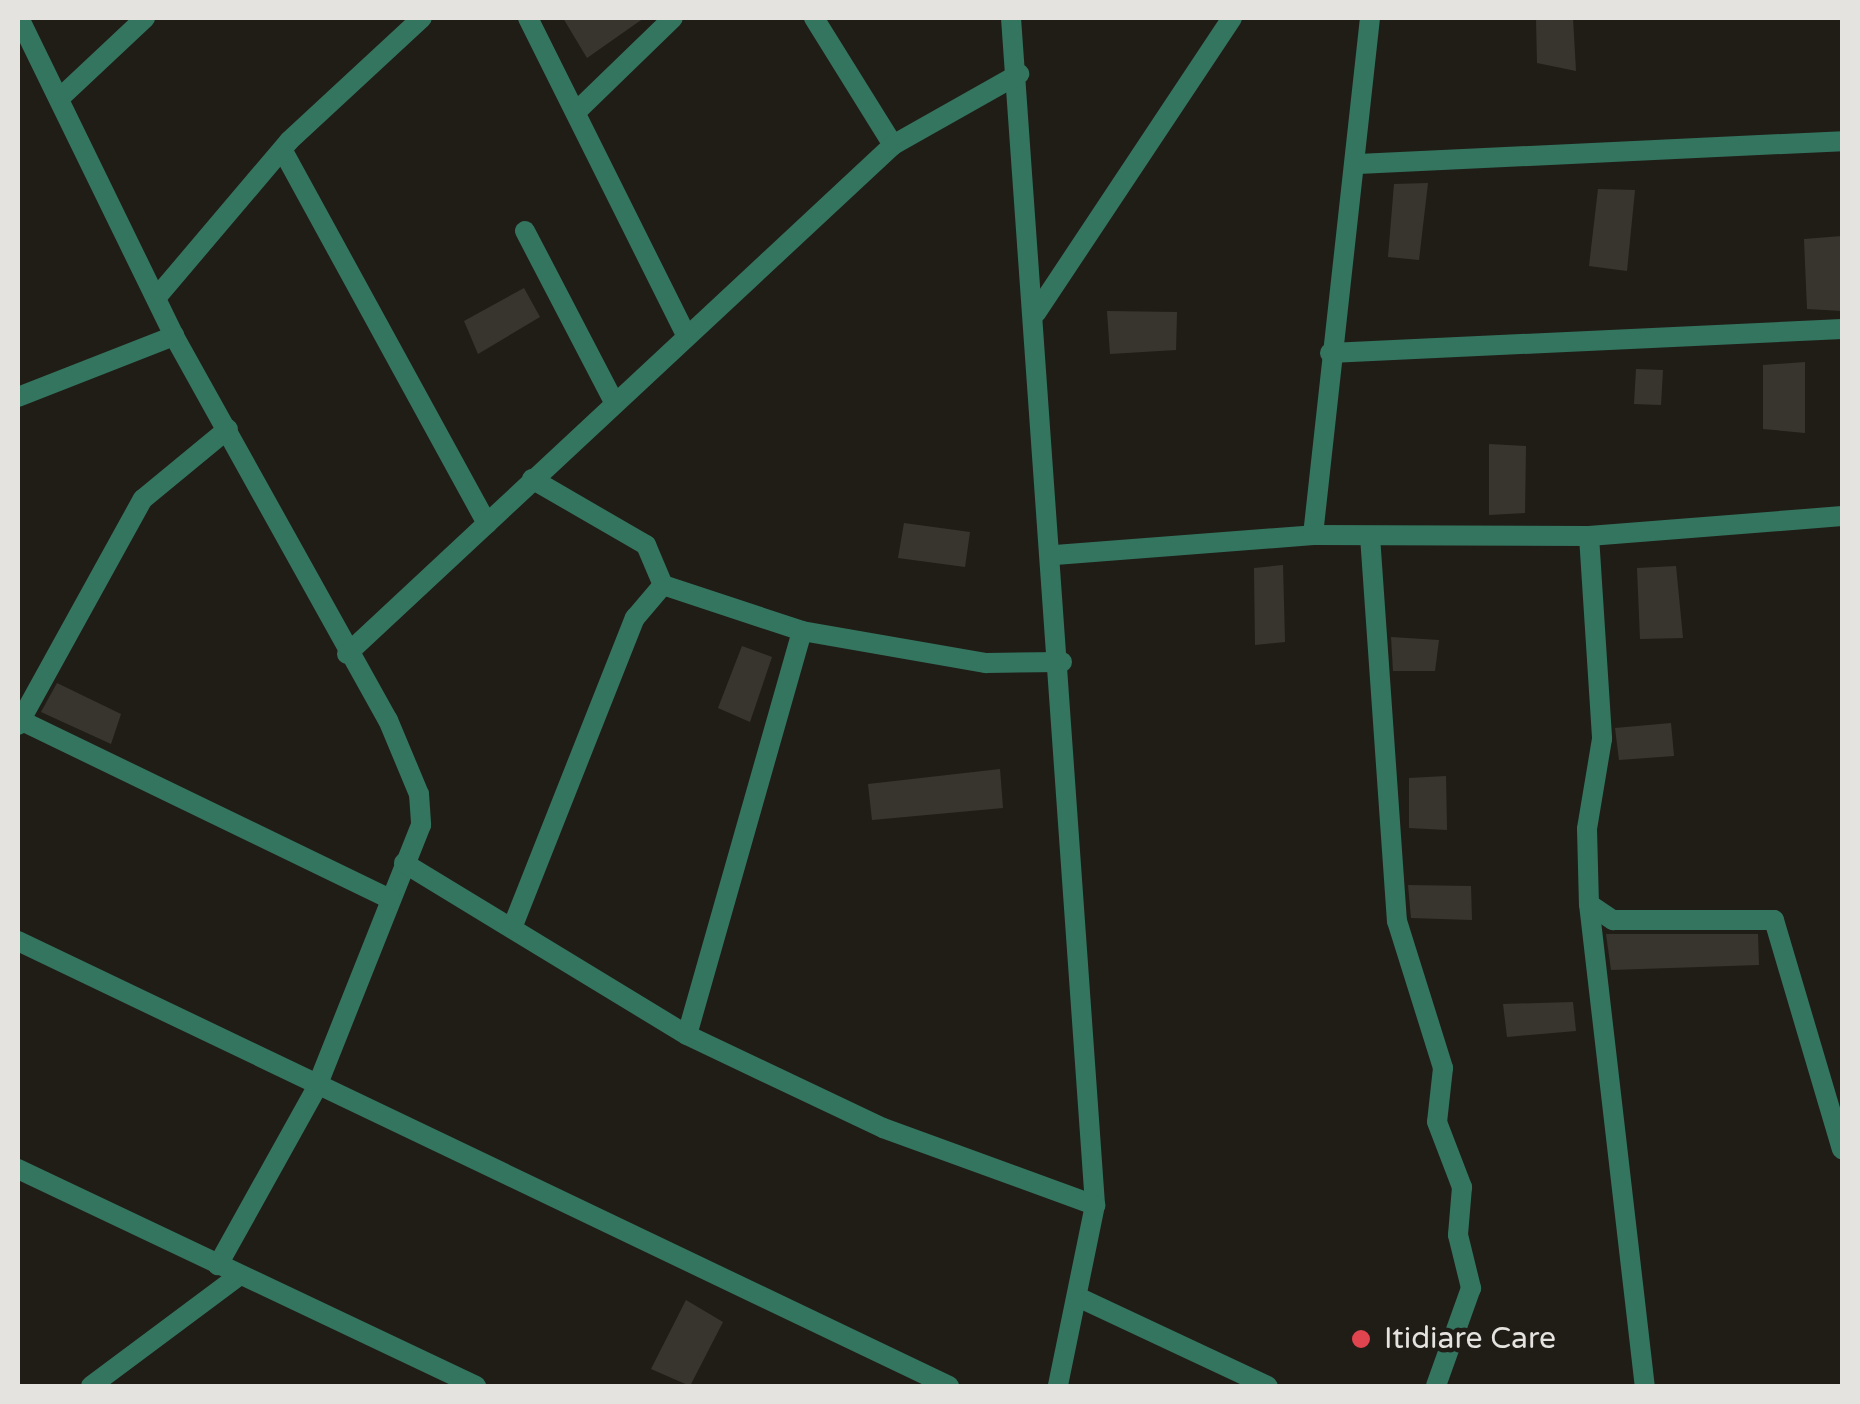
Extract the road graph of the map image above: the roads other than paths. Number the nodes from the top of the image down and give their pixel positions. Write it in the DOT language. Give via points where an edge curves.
graph roads {
  1 [pos="18,18"];
  2 [pos="145,18"];
  3 [pos="422,18"];
  4 [pos="528,18"];
  5 [pos="673,18"];
  6 [pos="814,18"];
  7 [pos="1011,18"];
  8 [pos="1232,18"];
  9 [pos="1370,18"];
  10 [pos="1020,74"];
  11 [pos="62,96"];
  12 [pos="578,110"];
  13 [pos="1842,141"];
  14 [pos="892,145"];
  15 [pos="283,151"];
  16 [pos="1358,164"];
  17 [pos="526,231"];
  18 [pos="156,298"];
  19 [pos="1036,313"];
  20 [pos="1842,329"];
  21 [pos="685,333"];
  22 [pos="174,336"];
  23 [pos="1330,354"];
  24 [pos="18,397"];
  25 [pos="613,400"];
  26 [pos="228,429"];
  27 [pos="532,479"];
  28 [pos="1842,516"];
  29 [pos="487,524"];
  30 [pos="1313,535"];
  31 [pos="1370,536"];
  32 [pos="1589,536"];
  33 [pos="1055,555"];
  34 [pos="663,586"];
  35 [pos="802,631"];
  36 [pos="347,654"];
  37 [pos="1062,662"];
  38 [pos="19,722"];
  39 [pos="404,862"];
  40 [pos="390,899"];
  41 [pos="1589,904"];
  42 [pos="512,928"];
  43 [pos="18,941"];
  44 [pos="687,1035"];
  45 [pos="317,1087"];
  46 [pos="1842,1150"];
  47 [pos="18,1168"];
  48 [pos="1095,1205"];
  49 [pos="218,1265"];
  50 [pos="237,1277"];
  51 [pos="1082,1298"];
  52 [pos="91,1386"];
  53 [pos="476,1386"];
  54 [pos="950,1386"];
  55 [pos="1058,1386"];
  56 [pos="1268,1386"];
  57 [pos="1436,1386"];
  58 [pos="1645,1386"];
  1 -- 11 [label="street"];
  2 -- 11 [label="street"];
  3 -- 15 [label="street"];
  4 -- 12 [label="street"];
  5 -- 12 [label="street"];
  6 -- 14 [label="street"];
  7 -- 10 [label="street"];
  8 -- 19 [label="street"];
  9 -- 16 [label="street"];
  10 -- 14 [label="street"];
  10 -- 19 [label="street"];
  11 -- 18 [label="street"];
  12 -- 21 [label="street"];
  13 -- 16 [label="street"];
  14 -- 21 [label="street"];
  15 -- 18 [label="street"];
  15 -- 29 [label="street"];
  16 -- 23 [label="street"];
  17 -- 25 [label="street"];
  18 -- 22 [label="street"];
  19 -- 33 [label="street"];
  20 -- 23 [label="street"];
  21 -- 25 [label="street"];
  22 -- 24 [label="street"];
  22 -- 26 [label="street"];
  23 -- 30 [label="street"];
  25 -- 27 [label="street"];
  26 -- 36 [label="street"];
  26 -- 38 [label="street" via="143,498"];
  27 -- 29 [label="street"];
  27 -- 34 [label="street" via="646,545"];
  28 -- 32 [label="street"];
  29 -- 36 [label="street"];
  30 -- 31 [label="street"];
  30 -- 33 [label="street"];
  31 -- 32 [label="street"];
  31 -- 57 [label="street" via="1397,921 1442,1068 1436,1122 1462,1187 1458,1235 1471,1288"];
  32 -- 41 [label="street" via="1602,738 1587,829"];
  33 -- 37 [label="street"];
  34 -- 35 [label="street"];
  34 -- 42 [label="street" via="635,618"];
  35 -- 37 [label="street" via="986,662"];
  35 -- 44 [label="street"];
  36 -- 39 [label="street" via="419,794 421,825"];
  37 -- 48 [label="street"];
  38 -- 40 [label="street"];
  39 -- 40 [label="street"];
  39 -- 42 [label="street"];
  40 -- 45 [label="street"];
  41 -- 46 [label="street" via="1613,920 1774,920"];
  41 -- 58 [label="street"];
  42 -- 44 [label="street"];
  43 -- 45 [label="street"];
  44 -- 48 [label="street" via="883,1128"];
  45 -- 49 [label="street"];
  45 -- 54 [label="street"];
  47 -- 49 [label="street"];
  48 -- 51 [label="street"];
  49 -- 50 [label="street"];
  50 -- 52 [label="street"];
  50 -- 53 [label="street"];
  51 -- 55 [label="street"];
  51 -- 56 [label="street"];
}
